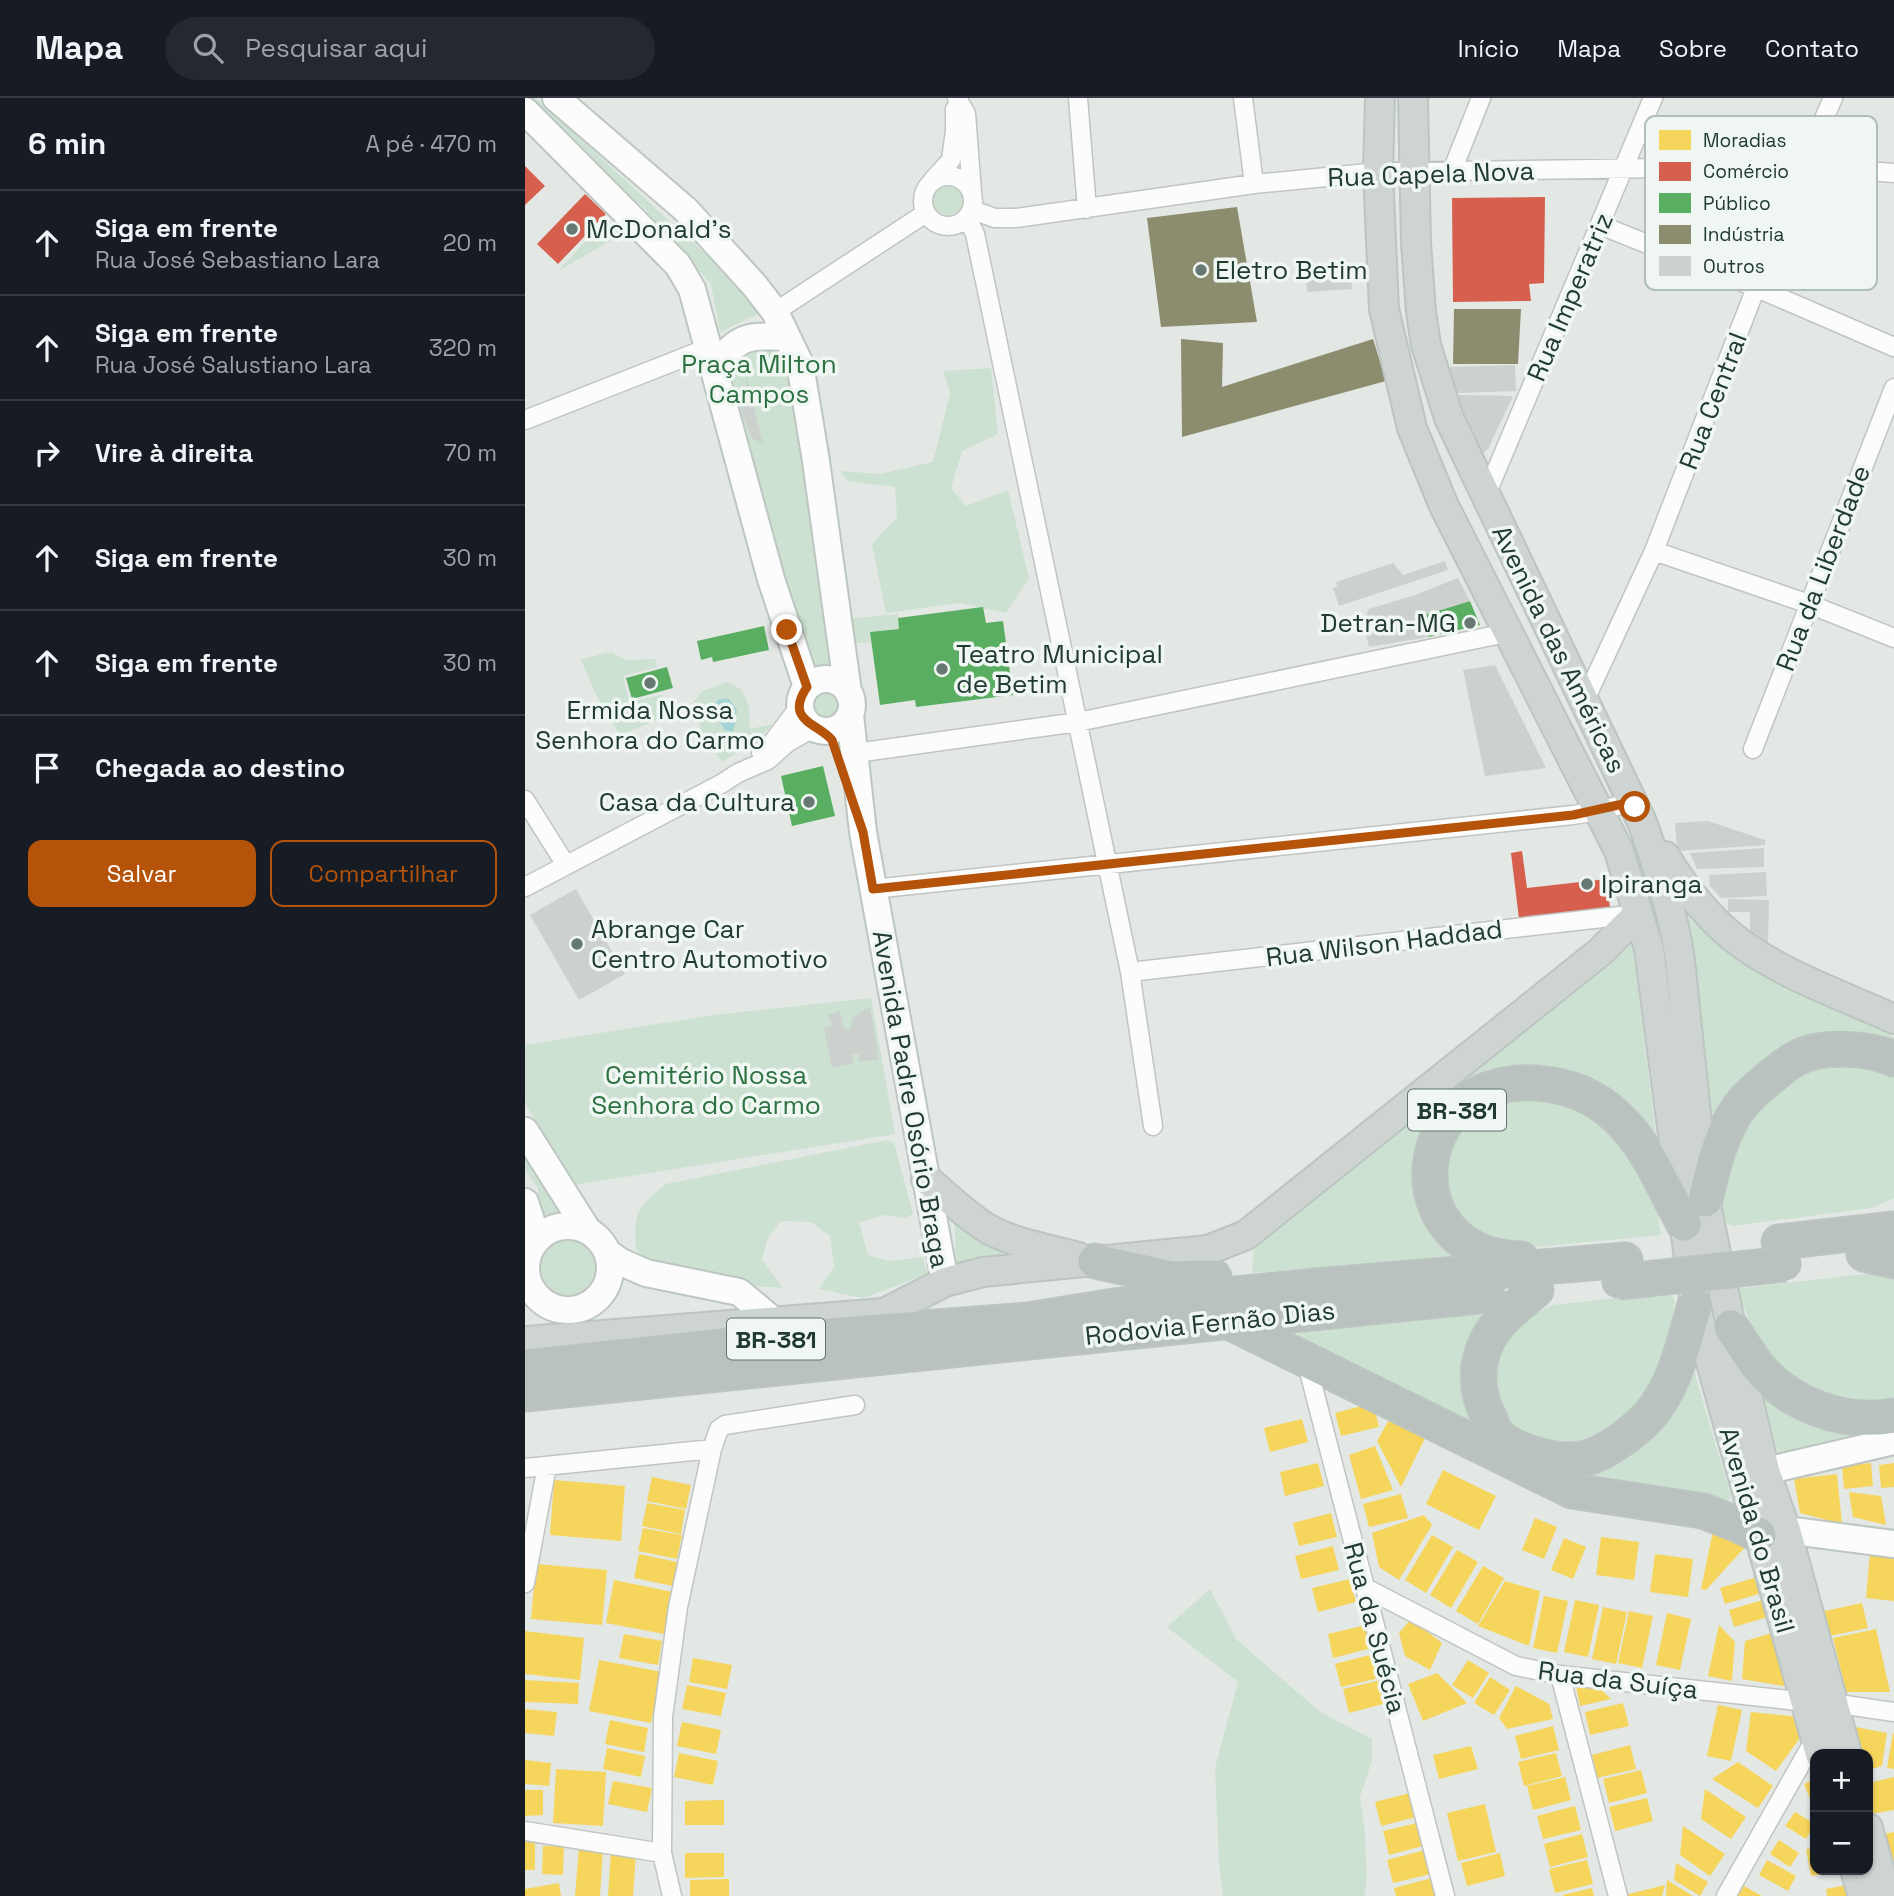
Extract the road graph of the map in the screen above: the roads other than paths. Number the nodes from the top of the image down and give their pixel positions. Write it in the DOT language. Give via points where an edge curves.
graph roads {
  1 [pos="556,98"];
  2 [pos="956,98"];
  3 [pos="1078,98"];
  4 [pos="1244,98"];
  5 [pos="1380,98"];
  6 [pos="1413,98"];
  7 [pos="1481,98"];
  8 [pos="1653,98"];
  9 [pos="1833,98"];
  10 [pos="1646,116"];
  11 [pos="1825,116"];
  12 [pos="1645,118"];
  13 [pos="529,120"];
  14 [pos="1624,169"];
  15 [pos="1645,169"];
  16 [pos="1452,171"];
  17 [pos="1378,172"];
  18 [pos="1414,172"];
  19 [pos="933,181"];
  20 [pos="1254,184"];
  21 [pos="970,207"];
  22 [pos="1087,209"];
  23 [pos="926,212"];
  24 [pos="1600,225"];
  25 [pos="1645,243"];
  26 [pos="1756,290"];
  27 [pos="1762,290"];
  28 [pos="775,312"];
  29 [pos="787,337"];
  30 [pos="1894,347"];
  31 [pos="711,357"];
  32 [pos="1894,388"];
  33 [pos="1449,418"];
  34 [pos="525,420"];
  35 [pos="1412,428"];
  36 [pos="1486,495"];
  37 [pos="1654,551"];
  38 [pos="1809,604"];
  39 [pos="1506,633"];
  40 [pos="1894,638"];
  41 [pos="803,697"];
  42 [pos="1585,700"];
  43 [pos="849,703"];
  44 [pos="1543,704"];
  45 [pos="1078,722"];
  46 [pos="821,731"];
  47 [pos="1753,749"];
  48 [pos="856,753"];
  49 [pos="738,773"];
  50 [pos="525,800"];
  51 [pos="1598,811"];
  52 [pos="1637,812"];
  53 [pos="863,832"];
  54 [pos="1107,864"];
  55 [pos="566,865"];
  56 [pos="525,887"];
  57 [pos="873,889"];
  58 [pos="1638,914"];
  59 [pos="1130,972"];
  60 [pos="1894,1019"];
  61 [pos="1894,1059"];
  62 [pos="1153,1126"];
  63 [pos="525,1131"];
  64 [pos="926,1179"];
  65 [pos="525,1202"];
  66 [pos="1695,1212"];
  67 [pos="1894,1214"];
  68 [pos="1894,1229"];
  69 [pos="588,1231"];
  70 [pos="1791,1248"];
  71 [pos="608,1253"];
  72 [pos="529,1254"];
  73 [pos="1884,1256"];
  74 [pos="1095,1261"];
  75 [pos="1618,1268"];
  76 [pos="945,1282"];
  77 [pos="1317,1286"];
  78 [pos="1536,1290"];
  79 [pos="1695,1305"];
  80 [pos="1114,1306"];
  81 [pos="884,1313"];
  82 [pos="774,1321"];
  83 [pos="1229,1322"];
  84 [pos="1731,1326"];
  85 [pos="525,1341"];
  86 [pos="1306,1360"];
  87 [pos="525,1366"];
  88 [pos="525,1394"];
  89 [pos="855,1405"];
  90 [pos="1894,1416"];
  91 [pos="1894,1441"];
  92 [pos="712,1449"];
  93 [pos="547,1466"];
  94 [pos="525,1468"];
  95 [pos="1765,1471"];
  96 [pos="1772,1533"];
  97 [pos="1894,1544"];
  98 [pos="525,1583"];
  99 [pos="1364,1587"];
  100 [pos="1560,1675"];
  101 [pos="1820,1702"];
  102 [pos="1894,1712"];
  103 [pos="1818,1747"];
  104 [pos="1844,1749"];
  105 [pos="525,1831"];
  106 [pos="662,1853"];
  107 [pos="672,1896"];
  108 [pos="1445,1896"];
  109 [pos="1618,1896"];
  110 [pos="1726,1896"];
  1 -- 28 [label="street, Avenida Padre Osório Braga" via="686,211"];
  2 -- 19 [label="street" via="951,160"];
  2 -- 21 [label="street" via="966,114"];
  3 -- 22 [label="street"];
  4 -- 20 [label="street"];
  5 -- 17 [label="main road, Avenida das Américas"];
  6 -- 18 [label="main road, Avenida das Américas"];
  7 -- 16 [label="street"];
  8 -- 10 [label="street, Rua Imperatriz"];
  9 -- 11 [label="street, Rua Central"];
  12 -- 14 [label="street, Rua Imperatriz"];
  13 -- 31 [label="street" via="678,265 692,289"];
  14 -- 15 [label="street, Rua Capela Nova"];
  14 -- 16 [label="street, Rua Capela Nova"];
  14 -- 24 [label="street, Rua Imperatriz"];
  16 -- 18 [label="street, Rua Capela Nova"];
  17 -- 18 [label="street, Rua Capela Nova"];
  17 -- 20 [label="street, Rua Capela Nova"];
  17 -- 35 [label="main road, Avenida das Américas" via="1384,309"];
  18 -- 33 [label="main road, Avenida das Américas" via="1421,312 1426,345"];
  19 -- 21 [label="street" via="947,176 963,180"];
  19 -- 23 [label="street" via="924,194"];
  20 -- 22 [label="street, Rua Capela Nova"];
  21 -- 22 [label="street, Rua Capela Nova" via="995,218"];
  21 -- 23 [label="street" via="958,224 944,226"];
  21 -- 45 [label="street"];
  23 -- 28 [label="street"];
  24 -- 25 [label="street"];
  24 -- 36 [label="street, Rua Imperatriz"];
  26 -- 37 [label="street, Rua Central"];
  27 -- 30 [label="street"];
  28 -- 29 [label="street, Avenida Padre Osório Braga"];
  28 -- 31 [label="street"];
  29 -- 31 [label="street" via="751,336"];
  29 -- 43 [label="street, Avenida Padre Osório Braga" via="800,364 817,461"];
  31 -- 34 [label="street"];
  31 -- 41 [label="street"];
  32 -- 38 [label="street, Rua da Liberdade"];
  33 -- 35 [label="main road" via="1426,411"];
  33 -- 36 [label="main road, Avenida das Américas"];
  35 -- 39 [label="main road, Avenida das Américas"];
  36 -- 42 [label="main road, Avenida das Américas"];
  37 -- 38 [label="street"];
  37 -- 42 [label="street, Rua Central"];
  38 -- 40 [label="street"];
  38 -- 47 [label="street, Rua da Liberdade"];
  39 -- 44 [label="main road, Avenida das Américas"];
  39 -- 45 [label="street"];
  41 -- 43 [label="street" via="818,680 832,680 844,686"];
  41 -- 46 [label="street" via="805,721"];
  41 -- 49 [label="street" via="772,743"];
  42 -- 44 [label="main road" via="1564,711"];
  42 -- 52 [label="main road, Avenida das Américas"];
  43 -- 46 [label="street" via="842,725"];
  43 -- 48 [label="street, Avenida Padre Osório Braga"];
  44 -- 51 [label="main road, Avenida das Américas"];
  45 -- 48 [label="street"];
  45 -- 54 [label="street"];
  46 -- 49 [label="street" via="806,732 768,760"];
  46 -- 53 [label="street, Avenida Padre Osório Braga" via="832,740"];
  48 -- 53 [label="street, Avenida Padre Osório Braga"];
  49 -- 55 [label="street"];
  50 -- 55 [label="street"];
  51 -- 52 [label="street"];
  51 -- 54 [label="street"];
  51 -- 58 [label="main road, Avenida das Américas" via="1619,851"];
  52 -- 60 [label="main road" via="1679,880 1742,944 1776,965"];
  52 -- 66 [label="main road, Avenida das Américas" via="1675,924"];
  53 -- 57 [label="street, Avenida Padre Osório Braga"];
  54 -- 57 [label="street"];
  54 -- 59 [label="street"];
  55 -- 56 [label="street"];
  57 -- 64 [label="street, Avenida Padre Osório Braga"];
  58 -- 59 [label="street, Rua Wilson Haddad"];
  58 -- 66 [label="main road, Avenida das Américas" via="1649,949"];
  58 -- 74 [label="main road" via="1600,952 1246,1235 1208,1250"];
  59 -- 62 [label="street"];
  61 -- 66 [label="highway" via="1870,1050 1848,1049 1801,1056 1784,1067 1742,1103"];
  63 -- 69 [label="street"];
  64 -- 74 [label="main road" via="991,1230"];
  64 -- 76 [label="street, Avenida Padre Osório Braga"];
  65 -- 72 [label="street"];
  66 -- 75 [label="highway, BR-381" via="1670,1200 1640,1143 1618,1118 1577,1091 1541,1084 1504,1086 1481,1094 1450,1117 1432,1150 1430,1188 1440,1214 1458,1237 1491,1256"];
  66 -- 79 [label="main road, Avenida das Américas"];
  66 -- 84 [label="main road, Avenida das Américas"];
  67 -- 70 [label="highway"];
  68 -- 70 [label="highway, Rodovia Fernão Dias / BR-381"];
  69 -- 71 [label="street"];
  69 -- 72 [label="street" via="575,1227 548,1231"];
  70 -- 73 [label="highway, Rodovia Fernão Dias / BR-381"];
  70 -- 75 [label="highway, Rodovia Fernão Dias / BR-381, bridge"];
  71 -- 72 [label="street" via="609,1281 602,1293 592,1303 572,1310 539,1300 526,1275"];
  71 -- 82 [label="street" via="646,1273 739,1292"];
  74 -- 76 [label="main road" via="983,1272"];
  74 -- 77 [label="highway" via="1172,1278 1218,1277"];
  75 -- 77 [label="highway, Rodovia Fernão Dias / BR-381"];
  75 -- 78 [label="highway, Rodovia Fernão Dias / BR-381"];
  76 -- 81 [label="main road"];
  77 -- 80 [label="highway, Rodovia Fernão Dias / BR-381"];
  78 -- 79 [label="highway" via="1488,1338 1476,1383 1497,1435 1528,1453 1554,1460 1582,1459 1608,1449 1648,1417 1669,1385"];
  78 -- 83 [label="highway, Rodovia Fernão Dias / BR-381"];
  79 -- 96 [label="main road, Avenida do Brasil"];
  80 -- 81 [label="highway" via="1045,1301"];
  80 -- 87 [label="highway, Rodovia Fernão Dias / BR-381" via="1028,1320 788,1338"];
  81 -- 82 [label="main road"];
  82 -- 85 [label="main road"];
  83 -- 86 [label="highway"];
  83 -- 88 [label="highway, Rodovia Fernão Dias / BR-381"];
  84 -- 90 [label="highway" via="1759,1367 1809,1406 1874,1420"];
  84 -- 95 [label="main road, Avenida do Brasil"];
  86 -- 96 [label="highway" via="1571,1491 1703,1511"];
  86 -- 99 [label="street, Rua da Suécia"];
  89 -- 92 [label="street" via="725,1425"];
  91 -- 95 [label="street"];
  92 -- 93 [label="street"];
  92 -- 106 [label="street" via="678,1607 663,1717"];
  93 -- 94 [label="street"];
  93 -- 98 [label="street"];
  95 -- 96 [label="main road, Avenida do Brasil"];
  96 -- 97 [label="street"];
  96 -- 101 [label="main road, Avenida do Brasil"];
  99 -- 100 [label="street, Rua da Suíça" via="1516,1666"];
  99 -- 108 [label="street, Rua da Suécia"];
  100 -- 101 [label="street, Rua da Suíça"];
  100 -- 109 [label="street"];
  101 -- 102 [label="street, Rua da Suíça"];
  101 -- 103 [label="main road, Avenida do Brasil"];
  101 -- 104 [label="main road, Avenida do Brasil"];
  103 -- 110 [label="street"];
  105 -- 106 [label="street"];
  106 -- 107 [label="street"];
}
